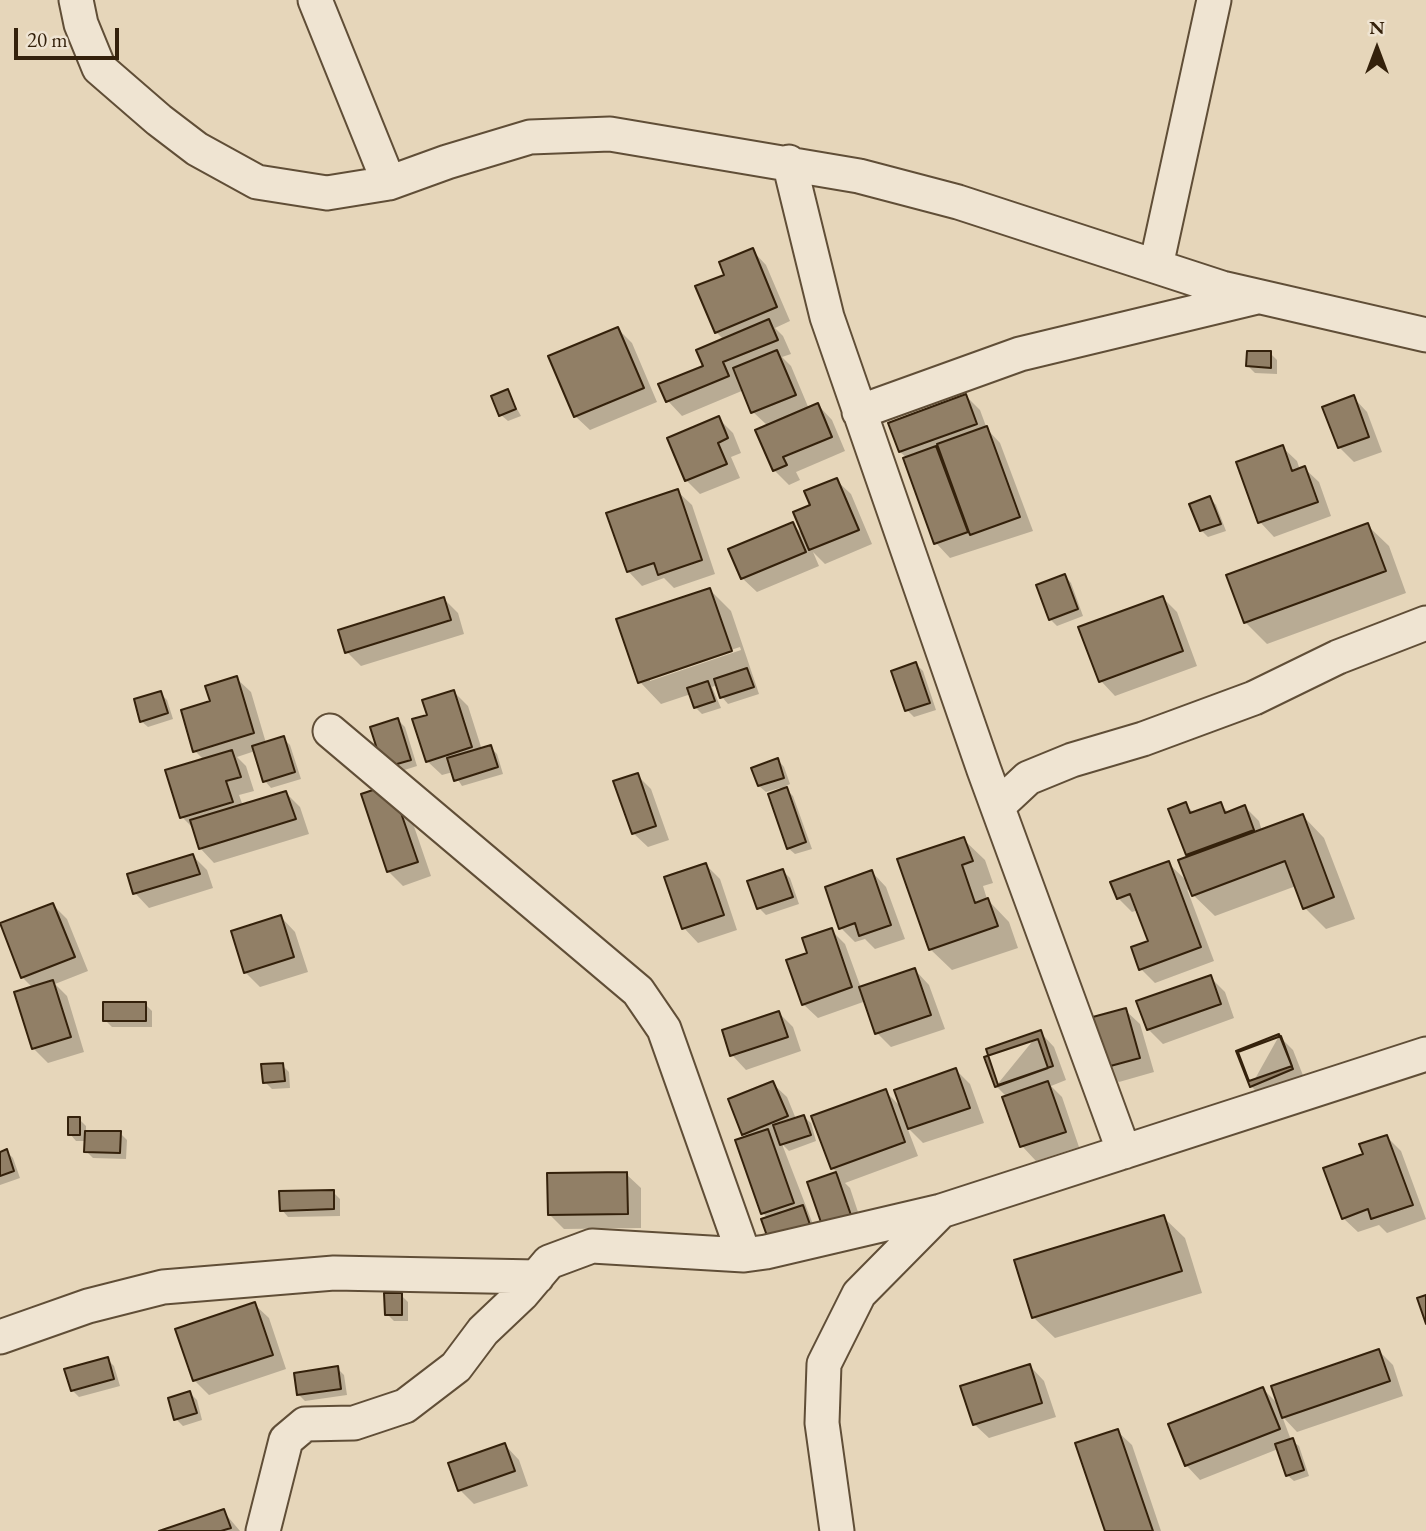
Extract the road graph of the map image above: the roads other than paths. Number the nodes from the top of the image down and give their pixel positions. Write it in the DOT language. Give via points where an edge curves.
graph roads {
  1 [pos="76,0"];
  2 [pos="315,0"];
  3 [pos="1214,0"];
  4 [pos="789,162"];
  5 [pos="389,183"];
  6 [pos="1156,266"];
  7 [pos="1261,296"];
  8 [pos="1426,335"];
  9 [pos="859,412"];
  10 [pos="1426,623"];
  11 [pos="330,731"];
  12 [pos="998,806"];
  13 [pos="1426,1054"];
  14 [pos="1124,1152"];
  15 [pos="941,1211"];
  16 [pos="744,1255"];
  17 [pos="537,1277"];
  18 [pos="0,1337"];
  19 [pos="263,1531"];
  20 [pos="837,1531"];
  1 -- 5 [label="street" via="99,68 197,149 257,182 327,193"];
  2 -- 5 [label="street"];
  3 -- 6 [label="street"];
  4 -- 5 [label="street" via="610,134 530,137"];
  4 -- 6 [label="street" via="958,202"];
  4 -- 9 [label="street" via="827,317"];
  6 -- 7 [label="street"];
  7 -- 8 [label="street"];
  7 -- 9 [label="street" via="1020,354"];
  9 -- 12 [label="street"];
  10 -- 12 [label="street" via="1338,657 1254,698 1028,778"];
  11 -- 16 [label="street" via="638,991 664,1029"];
  12 -- 14 [label="street"];
  13 -- 14 [label="street"];
  14 -- 15 [label="street"];
  15 -- 16 [label="street"];
  15 -- 20 [label="street" via="859,1294 824,1364 822,1423"];
  16 -- 17 [label="street" via="592,1246 549,1262"];
  17 -- 18 [label="street" via="334,1273 163,1287 88,1306"];
  17 -- 19 [label="street" via="483,1331 456,1367 405,1406 354,1423 305,1424 286,1440"];
}
